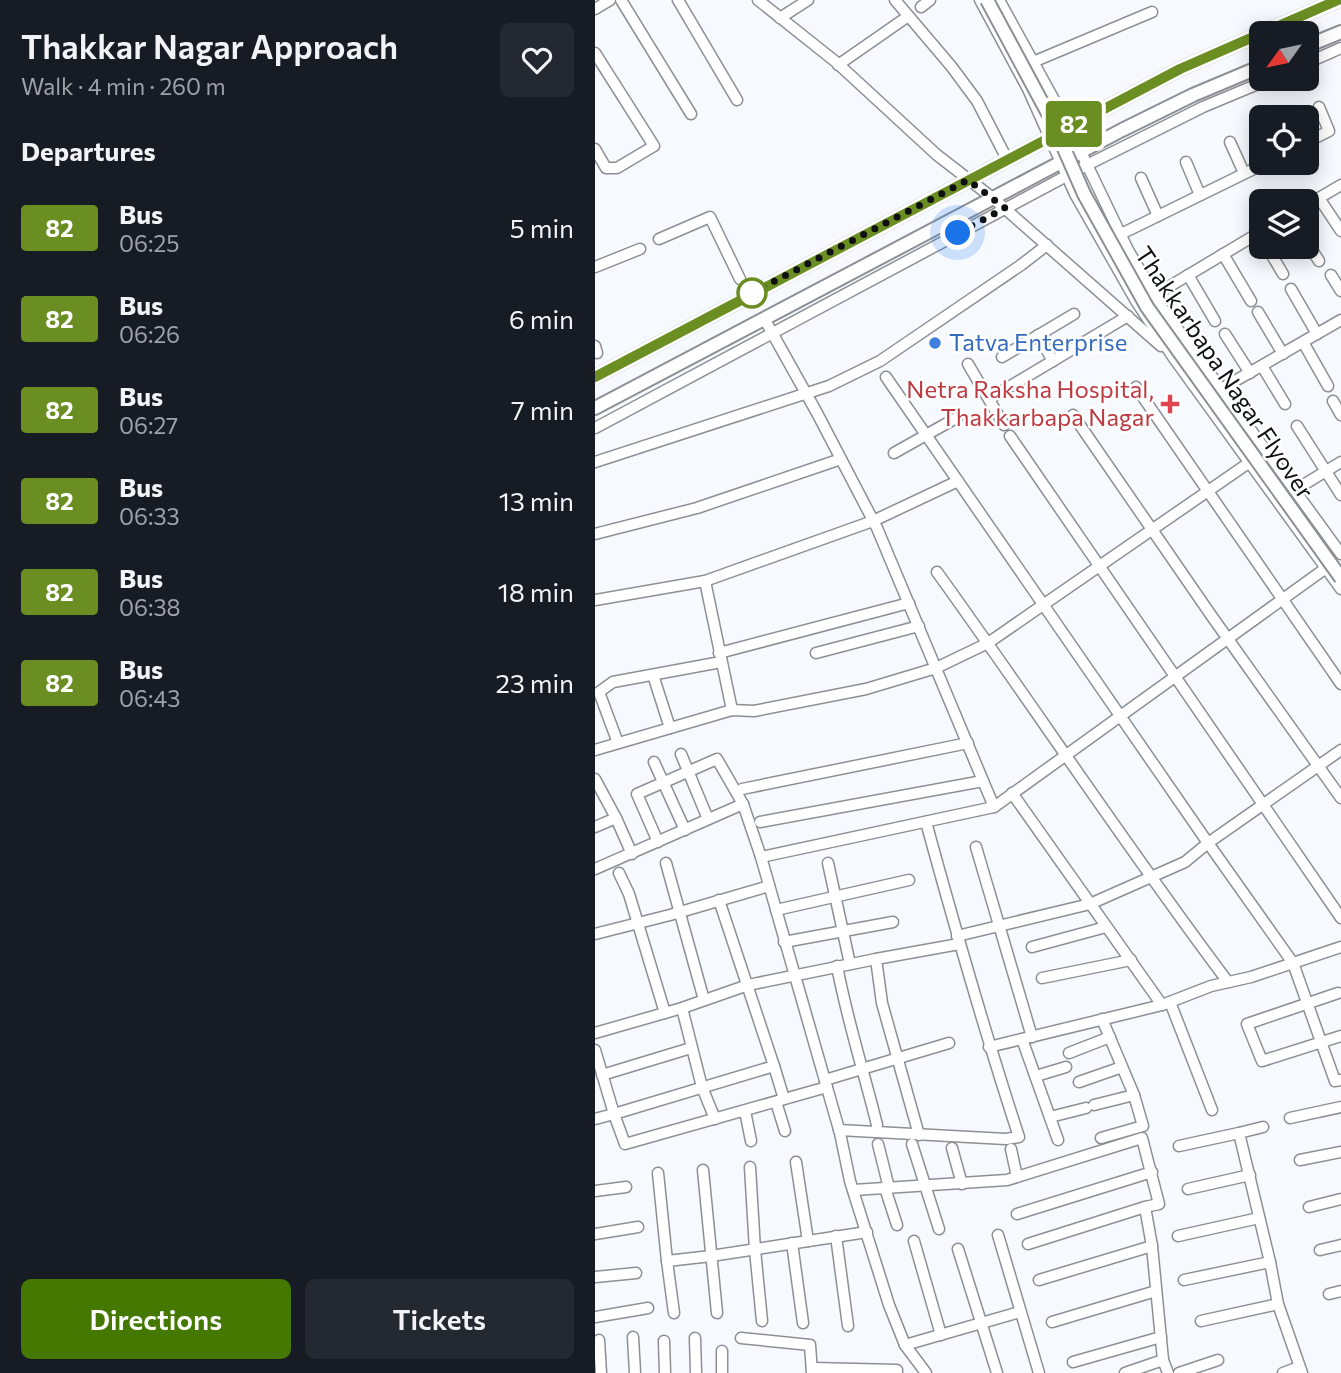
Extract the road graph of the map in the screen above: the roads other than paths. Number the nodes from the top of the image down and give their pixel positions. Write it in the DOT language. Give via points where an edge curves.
graph roads {
  1 [pos="610,0"];
  2 [pos="621,0"];
  3 [pos="678,0"];
  4 [pos="758,0"];
  5 [pos="808,0"];
  6 [pos="895,0"];
  7 [pos="930,0"];
  8 [pos="980,0"];
  9 [pos="987,0"];
  10 [pos="993,0"];
  11 [pos="999,0"];
  12 [pos="1338,0"];
  13 [pos="921,7"];
  14 [pos="595,9"];
  15 [pos="1152,12"];
  16 [pos="907,17"];
  17 [pos="781,18"];
  18 [pos="1341,32"];
  19 [pos="1319,41"];
  20 [pos="1341,48"];
  21 [pos="595,52"];
  22 [pos="1319,58"];
  23 [pos="1033,62"];
  24 [pos="838,65"];
  25 [pos="1249,71"];
  26 [pos="1249,88"];
  27 [pos="737,100"];
  28 [pos="1319,107"];
  29 [pos="691,114"];
  30 [pos="1069,127"];
  31 [pos="1319,136"];
  32 [pos="1051,137"];
  33 [pos="1230,142"];
  34 [pos="595,149"];
  35 [pos="1080,152"];
  36 [pos="1006,159"];
  37 [pos="1186,162"];
  38 [pos="1061,163"];
  39 [pos="1087,165"];
  40 [pos="1249,171"];
  41 [pos="1244,173"];
  42 [pos="1067,176"];
  43 [pos="1141,178"];
  44 [pos="968,180"];
  45 [pos="1341,185"];
  46 [pos="1201,195"];
  47 [pos="1319,198"];
  48 [pos="994,199"];
  49 [pos="1005,208"];
  50 [pos="1158,216"];
  51 [pos="1341,231"];
  52 [pos="1121,234"];
  53 [pos="659,239"];
  54 [pos="1249,240"];
  55 [pos="1047,245"];
  56 [pos="641,249"];
  57 [pos="1223,254"];
  58 [pos="1274,259"];
  59 [pos="595,267"];
  60 [pos="1283,274"];
  61 [pos="1188,275"];
  62 [pos="1331,275"];
  63 [pos="740,279"];
  64 [pos="1291,289"];
  65 [pos="1341,291"];
  66 [pos="1156,295"];
  67 [pos="1251,301"];
  68 [pos="1258,312"];
  69 [pos="1074,314"];
  70 [pos="1129,316"];
  71 [pos="765,320"];
  72 [pos="1215,321"];
  73 [pos="1340,324"];
  74 [pos="772,332"];
  75 [pos="1225,334"];
  76 [pos="1317,334"];
  77 [pos="1038,335"];
  78 [pos="1303,342"];
  79 [pos="1189,346"];
  80 [pos="1283,354"];
  81 [pos="1002,357"];
  82 [pos="1173,357"];
  83 [pos="1053,360"];
  84 [pos="968,364"];
  85 [pos="1262,366"];
  86 [pos="1250,373"];
  87 [pos="595,377"];
  88 [pos="887,377"];
  89 [pos="1328,386"];
  90 [pos="1136,387"];
  91 [pos="1221,389"];
  92 [pos="807,395"];
  93 [pos="989,399"];
  94 [pos="1332,401"];
  95 [pos="1285,404"];
  96 [pos="595,408"];
  97 [pos="1073,415"];
  98 [pos="1341,415"];
  99 [pos="958,417"];
  100 [pos="1004,425"];
  101 [pos="1297,426"];
  102 [pos="595,428"];
  103 [pos="927,436"];
  104 [pos="1010,436"];
  105 [pos="894,453"];
  106 [pos="841,459"];
  107 [pos="1341,461"];
  108 [pos="595,462"];
  109 [pos="1250,462"];
  110 [pos="1326,471"];
  111 [pos="958,481"];
  112 [pos="1207,491"];
  113 [pos="1295,491"];
  114 [pos="1341,495"];
  115 [pos="873,521"];
  116 [pos="1151,528"];
  117 [pos="595,534"];
  118 [pos="1340,552"];
  119 [pos="1097,566"];
  120 [pos="1326,568"];
  121 [pos="1341,568"];
  122 [pos="937,572"];
  123 [pos="1341,578"];
  124 [pos="705,581"];
  125 [pos="1341,589"];
  126 [pos="1281,599"];
  127 [pos="595,600"];
  128 [pos="909,604"];
  129 [pos="1042,604"];
  130 [pos="919,626"];
  131 [pos="1227,638"];
  132 [pos="988,643"];
  133 [pos="817,653"];
  134 [pos="720,657"];
  135 [pos="936,668"];
  136 [pos="653,675"];
  137 [pos="1173,676"];
  138 [pos="1341,684"];
  139 [pos="731,710"];
  140 [pos="1120,714"];
  141 [pos="670,728"];
  142 [pos="618,743"];
  143 [pos="968,743"];
  144 [pos="595,750"];
  145 [pos="1341,750"];
  146 [pos="681,754"];
  147 [pos="1066,754"];
  148 [pos="654,762"];
  149 [pos="1319,765"];
  150 [pos="688,771"];
  151 [pos="595,779"];
  152 [pos="983,780"];
  153 [pos="663,782"];
  154 [pos="742,789"];
  155 [pos="1012,793"];
  156 [pos="1341,798"];
  157 [pos="743,804"];
  158 [pos="1263,804"];
  159 [pos="994,807"];
  160 [pos="616,818"];
  161 [pos="708,819"];
  162 [pos="760,822"];
  163 [pos="926,822"];
  164 [pos="595,827"];
  165 [pos="685,830"];
  166 [pos="658,842"];
  167 [pos="1208,843"];
  168 [pos="976,847"];
  169 [pos="632,854"];
  170 [pos="761,858"];
  171 [pos="666,863"];
  172 [pos="828,863"];
  173 [pos="595,869"];
  174 [pos="619,873"];
  175 [pos="1150,878"];
  176 [pos="909,880"];
  177 [pos="769,886"];
  178 [pos="835,897"];
  179 [pos="719,900"];
  180 [pos="1090,904"];
  181 [pos="776,910"];
  182 [pos="681,912"];
  183 [pos="1341,918"];
  184 [pos="893,922"];
  185 [pos="637,923"];
  186 [pos="999,926"];
  187 [pos="1106,927"];
  188 [pos="843,931"];
  189 [pos="595,934"];
  190 [pos="958,940"];
  191 [pos="784,942"];
  192 [pos="1032,947"];
  193 [pos="1341,947"];
  194 [pos="876,958"];
  195 [pos="1131,960"];
  196 [pos="1293,963"];
  197 [pos="850,964"];
  198 [pos="837,966"];
  199 [pos="795,976"];
  200 [pos="1042,978"];
  201 [pos="1228,982"];
  202 [pos="748,985"];
  203 [pos="1338,993"];
  204 [pos="704,1000"];
  205 [pos="1166,1003"];
  206 [pos="1308,1003"];
  207 [pos="682,1008"];
  208 [pos="665,1013"];
  209 [pos="1102,1019"];
  210 [pos="595,1033"];
  211 [pos="1341,1036"];
  212 [pos="1109,1037"];
  213 [pos="1028,1038"];
  214 [pos="949,1043"];
  215 [pos="1321,1043"];
  216 [pos="989,1047"];
  217 [pos="691,1048"];
  218 [pos="595,1050"];
  219 [pos="1069,1053"];
  220 [pos="896,1059"];
  221 [pos="774,1066"];
  222 [pos="1066,1067"];
  223 [pos="1122,1067"];
  224 [pos="863,1069"];
  225 [pos="602,1075"];
  226 [pos="1035,1076"];
  227 [pos="1341,1080"];
  228 [pos="1079,1082"];
  229 [pos="826,1083"];
  230 [pos="702,1087"];
  231 [pos="1134,1095"];
  232 [pos="780,1100"];
  233 [pos="1341,1107"];
  234 [pos="1212,1110"];
  235 [pos="745,1111"];
  236 [pos="614,1114"];
  237 [pos="1050,1117"];
  238 [pos="1290,1118"];
  239 [pos="595,1119"];
  240 [pos="715,1119"];
  241 [pos="877,1125"];
  242 [pos="1263,1127"];
  243 [pos="839,1130"];
  244 [pos="785,1131"];
  245 [pos="1239,1133"];
  246 [pos="1101,1138"];
  247 [pos="916,1140"];
  248 [pos="1058,1140"];
  249 [pos="751,1141"];
  250 [pos="878,1144"];
  251 [pos="1179,1146"];
  252 [pos="952,1148"];
  253 [pos="1011,1149"];
  254 [pos="1341,1152"];
  255 [pos="1300,1160"];
  256 [pos="796,1162"];
  257 [pos="750,1167"];
  258 [pos="703,1170"];
  259 [pos="1152,1172"];
  260 [pos="658,1173"];
  261 [pos="1250,1175"];
  262 [pos="1017,1177"];
  263 [pos="963,1184"];
  264 [pos="925,1185"];
  265 [pos="626,1187"];
  266 [pos="887,1188"];
  267 [pos="1188,1189"];
  268 [pos="853,1190"];
  269 [pos="595,1191"];
  270 [pos="1341,1199"];
  271 [pos="1145,1207"];
  272 [pos="1309,1207"];
  273 [pos="1017,1214"];
  274 [pos="1259,1218"];
  275 [pos="897,1225"];
  276 [pos="638,1227"];
  277 [pos="939,1229"];
  278 [pos="867,1232"];
  279 [pos="595,1234"];
  280 [pos="998,1235"];
  281 [pos="835,1236"];
  282 [pos="1178,1236"];
  283 [pos="808,1241"];
  284 [pos="913,1241"];
  285 [pos="792,1243"];
  286 [pos="1028,1244"];
  287 [pos="1341,1245"];
  288 [pos="1152,1246"];
  289 [pos="958,1249"];
  290 [pos="755,1250"];
  291 [pos="1320,1250"];
  292 [pos="711,1256"];
  293 [pos="667,1261"];
  294 [pos="1270,1262"];
  295 [pos="636,1273"];
  296 [pos="595,1277"];
  297 [pos="1039,1280"];
  298 [pos="1184,1280"];
  299 [pos="1156,1291"];
  300 [pos="1341,1291"];
  301 [pos="1329,1294"];
  302 [pos="1278,1304"];
  303 [pos="648,1308"];
  304 [pos="674,1312"];
  305 [pos="1020,1312"];
  306 [pos="717,1313"];
  307 [pos="595,1317"];
  308 [pos="762,1321"];
  309 [pos="1201,1321"];
  310 [pos="1052,1322"];
  311 [pos="803,1323"];
  312 [pos="981,1323"];
  313 [pos="848,1326"];
  314 [pos="941,1335"];
  315 [pos="633,1337"];
  316 [pos="1161,1337"];
  317 [pos="695,1338"];
  318 [pos="741,1338"];
  319 [pos="599,1340"];
  320 [pos="664,1341"];
  321 [pos="905,1345"];
  322 [pos="722,1351"];
  323 [pos="1164,1360"];
  324 [pos="1218,1360"];
  325 [pos="1073,1362"];
  326 [pos="1301,1370"];
  327 [pos="812,1371"];
  328 [pos="601,1373"];
  329 [pos="635,1373"];
  330 [pos="665,1373"];
  331 [pos="697,1373"];
  332 [pos="722,1373"];
  333 [pos="897,1373"];
  334 [pos="926,1373"];
  335 [pos="997,1373"];
  336 [pos="1039,1373"];
  337 [pos="1125,1373"];
  338 [pos="1168,1373"];
  339 [pos="1179,1373"];
  340 [pos="1283,1373"];
  1 -- 14 [label="street"];
  2 -- 29 [label="street"];
  3 -- 27 [label="street"];
  4 -- 17 [label="street"];
  5 -- 17 [label="street"];
  6 -- 16 [label="street"];
  7 -- 13 [label="street"];
  8 -- 32 [label="street"];
  9 -- 123 [label="main road, Thakkarbapa Nagar Flyover, bridge" via="1130,278"];
  10 -- 121 [label="main road, Thakkarbapa Nagar Flyover" via="1141,285"];
  11 -- 23 [label="street"];
  12 -- 30 [label="main road" via="1180,69"];
  15 -- 23 [label="street"];
  16 -- 24 [label="street"];
  16 -- 36 [label="street" via="977,101"];
  17 -- 24 [label="street"];
  18 -- 19 [label="main road"];
  20 -- 22 [label="street"];
  21 -- 34 [label="street" via="653,146 617,168 606,168"];
  23 -- 30 [label="street"];
  24 -- 44 [label="street"];
  25 -- 35 [label="main road"];
  26 -- 39 [label="street"];
  28 -- 31 [label="street" via="1329,131"];
  30 -- 32 [label="main road"];
  30 -- 35 [label="street"];
  32 -- 36 [label="main road"];
  32 -- 38 [label="street"];
  33 -- 41 [label="street"];
  35 -- 38 [label="main road"];
  35 -- 39 [label="street"];
  36 -- 44 [label="main road"];
  37 -- 46 [label="street"];
  38 -- 42 [label="street"];
  38 -- 48 [label="main road"];
  39 -- 42 [label="street"];
  39 -- 52 [label="street"];
  40 -- 41 [label="street"];
  41 -- 46 [label="street"];
  42 -- 49 [label="street"];
  42 -- 82 [label="street" via="1105,249"];
  43 -- 50 [label="street"];
  44 -- 48 [label="street"];
  44 -- 87 [label="main road"];
  45 -- 47 [label="street"];
  46 -- 50 [label="street"];
  47 -- 51 [label="street"];
  48 -- 49 [label="street"];
  48 -- 71 [label="main road"];
  49 -- 55 [label="street"];
  49 -- 74 [label="street"];
  50 -- 52 [label="street"];
  52 -- 66 [label="street"];
  53 -- 63 [label="street" via="710,217"];
  54 -- 57 [label="street"];
  55 -- 70 [label="street"];
  55 -- 92 [label="street" via="880,361"];
  56 -- 59 [label="street"];
  57 -- 61 [label="street"];
  57 -- 67 [label="street"];
  58 -- 60 [label="street"];
  61 -- 66 [label="street"];
  61 -- 72 [label="street"];
  62 -- 65 [label="street"];
  64 -- 76 [label="street"];
  66 -- 79 [label="street"];
  68 -- 80 [label="street"];
  69 -- 77 [label="street"];
  70 -- 82 [label="street"];
  70 -- 83 [label="street"];
  71 -- 74 [label="street"];
  71 -- 96 [label="main road"];
  73 -- 76 [label="street"];
  74 -- 92 [label="street"];
  74 -- 102 [label="street"];
  75 -- 86 [label="street"];
  76 -- 78 [label="street"];
  77 -- 81 [label="street"];
  77 -- 83 [label="street"];
  78 -- 80 [label="street"];
  78 -- 89 [label="street"];
  79 -- 82 [label="street"];
  79 -- 91 [label="street"];
  80 -- 85 [label="street"];
  82 -- 109 [label="street"];
  83 -- 93 [label="street"];
  84 -- 93 [label="street"];
  85 -- 86 [label="street"];
  85 -- 95 [label="street"];
  86 -- 91 [label="street"];
  88 -- 103 [label="street"];
  90 -- 112 [label="street"];
  91 -- 113 [label="street"];
  92 -- 106 [label="street"];
  92 -- 108 [label="street"];
  93 -- 100 [label="street"];
  94 -- 98 [label="street"];
  97 -- 116 [label="street"];
  99 -- 103 [label="street"];
  101 -- 110 [label="street"];
  103 -- 105 [label="street"];
  103 -- 111 [label="street"];
  104 -- 119 [label="street"];
  106 -- 115 [label="street"];
  106 -- 117 [label="street" via="697,508"];
  107 -- 110 [label="street"];
  109 -- 112 [label="street"];
  109 -- 120 [label="street"];
  110 -- 113 [label="street"];
  110 -- 114 [label="street"];
  111 -- 115 [label="street"];
  111 -- 129 [label="street"];
  112 -- 116 [label="street"];
  112 -- 126 [label="street"];
  113 -- 118 [label="street"];
  115 -- 124 [label="street"];
  115 -- 128 [label="street"];
  116 -- 119 [label="street"];
  116 -- 131 [label="street"];
  119 -- 129 [label="street"];
  119 -- 137 [label="street"];
  120 -- 125 [label="street"];
  120 -- 126 [label="street"];
  122 -- 132 [label="street"];
  124 -- 127 [label="street"];
  124 -- 134 [label="street"];
  126 -- 131 [label="street"];
  126 -- 138 [label="street"];
  128 -- 130 [label="street"];
  128 -- 134 [label="street"];
  129 -- 132 [label="street"];
  129 -- 140 [label="street"];
  130 -- 133 [label="street"];
  130 -- 135 [label="street"];
  131 -- 137 [label="street"];
  131 -- 149 [label="street"];
  132 -- 135 [label="street"];
  132 -- 147 [label="street"];
  134 -- 136 [label="street"];
  134 -- 139 [label="street"];
  135 -- 139 [label="street" via="866,689 754,711"];
  135 -- 143 [label="street"];
  136 -- 141 [label="street"];
  136 -- 142 [label="street" via="613,682 599,692"];
  137 -- 140 [label="street"];
  137 -- 158 [label="street"];
  139 -- 141 [label="street"];
  140 -- 147 [label="street"];
  140 -- 167 [label="street"];
  141 -- 142 [label="street"];
  142 -- 144 [label="street"];
  143 -- 152 [label="street"];
  143 -- 154 [label="street"];
  145 -- 149 [label="street"];
  146 -- 150 [label="street"];
  147 -- 155 [label="street"];
  147 -- 175 [label="street"];
  148 -- 153 [label="street"];
  149 -- 156 [label="street"];
  149 -- 158 [label="street"];
  150 -- 153 [label="street"];
  150 -- 157 [label="street" via="717,758"];
  150 -- 161 [label="street"];
  151 -- 160 [label="street"];
  152 -- 159 [label="street"];
  152 -- 162 [label="street"];
  153 -- 165 [label="street"];
  153 -- 166 [label="street" via="637,794"];
  155 -- 159 [label="street"];
  155 -- 180 [label="street"];
  157 -- 161 [label="street"];
  157 -- 170 [label="street"];
  158 -- 167 [label="street"];
  158 -- 183 [label="street"];
  159 -- 163 [label="street"];
  160 -- 164 [label="street"];
  160 -- 169 [label="street"];
  161 -- 165 [label="street"];
  163 -- 170 [label="street"];
  163 -- 190 [label="street"];
  165 -- 166 [label="street"];
  166 -- 169 [label="street"];
  167 -- 175 [label="street" via="1185,862"];
  167 -- 196 [label="street"];
  168 -- 186 [label="street"];
  169 -- 173 [label="street"];
  170 -- 177 [label="street"];
  171 -- 182 [label="street"];
  172 -- 178 [label="street"];
  174 -- 185 [label="street"];
  175 -- 180 [label="street"];
  175 -- 201 [label="street"];
  176 -- 178 [label="street"];
  177 -- 179 [label="street"];
  177 -- 181 [label="street"];
  178 -- 181 [label="street"];
  178 -- 188 [label="street"];
  179 -- 182 [label="street"];
  179 -- 202 [label="street"];
  180 -- 186 [label="street"];
  180 -- 187 [label="street"];
  181 -- 191 [label="street"];
  182 -- 185 [label="street"];
  182 -- 204 [label="street"];
  184 -- 188 [label="street"];
  185 -- 189 [label="street"];
  185 -- 208 [label="street"];
  186 -- 190 [label="street"];
  186 -- 213 [label="street"];
  187 -- 192 [label="street"];
  187 -- 195 [label="street"];
  188 -- 191 [label="street"];
  188 -- 197 [label="street"];
  190 -- 194 [label="street"];
  190 -- 216 [label="street"];
  191 -- 199 [label="street"];
  193 -- 196 [label="street"];
  194 -- 197 [label="street"];
  194 -- 220 [label="street"];
  195 -- 200 [label="street"];
  195 -- 205 [label="street"];
  196 -- 201 [label="street"];
  196 -- 206 [label="street"];
  197 -- 198 [label="street"];
  198 -- 199 [label="street"];
  198 -- 224 [label="street"];
  199 -- 202 [label="street"];
  199 -- 229 [label="street"];
  201 -- 205 [label="street"];
  202 -- 204 [label="street"];
  202 -- 221 [label="street"];
  203 -- 206 [label="street"];
  204 -- 207 [label="street"];
  205 -- 209 [label="street"];
  205 -- 234 [label="street"];
  206 -- 215 [label="street"];
  206 -- 215 [label="street" via="1247,1024 1262,1061"];
  207 -- 208 [label="street"];
  207 -- 217 [label="street"];
  208 -- 210 [label="street"];
  209 -- 212 [label="street"];
  209 -- 213 [label="street"];
  211 -- 215 [label="street"];
  212 -- 219 [label="street"];
  212 -- 223 [label="street"];
  213 -- 216 [label="street"];
  213 -- 226 [label="street"];
  214 -- 220 [label="street"];
  215 -- 227 [label="street" via="1335,1081"];
  216 -- 247 [label="street" via="1019,1137"];
  217 -- 225 [label="street"];
  217 -- 230 [label="street"];
  218 -- 225 [label="street"];
  220 -- 224 [label="street"];
  220 -- 247 [label="street"];
  221 -- 230 [label="street"];
  221 -- 232 [label="street"];
  222 -- 226 [label="street"];
  223 -- 228 [label="street"];
  223 -- 231 [label="street"];
  224 -- 229 [label="street"];
  224 -- 241 [label="street"];
  225 -- 236 [label="street"];
  226 -- 237 [label="street"];
  229 -- 232 [label="street"];
  229 -- 243 [label="street"];
  230 -- 236 [label="street"];
  230 -- 240 [label="street"];
  231 -- 237 [label="street"];
  231 -- 246 [label="street" via="1143,1126"];
  232 -- 235 [label="street"];
  232 -- 244 [label="street"];
  233 -- 238 [label="street"];
  235 -- 240 [label="street"];
  235 -- 249 [label="street"];
  236 -- 239 [label="street"];
  236 -- 240 [label="street" via="625,1144"];
  237 -- 248 [label="street"];
  242 -- 245 [label="street"];
  243 -- 247 [label="street"];
  243 -- 268 [label="street"];
  245 -- 251 [label="street"];
  245 -- 261 [label="street"];
  247 -- 264 [label="street"];
  250 -- 266 [label="street"];
  252 -- 263 [label="street"];
  253 -- 262 [label="street"];
  254 -- 255 [label="street"];
  256 -- 283 [label="street"];
  257 -- 290 [label="street"];
  258 -- 292 [label="street"];
  259 -- 262 [label="street" via="1142,1138"];
  259 -- 271 [label="street" via="1159,1204"];
  259 -- 273 [label="street"];
  260 -- 293 [label="street"];
  261 -- 267 [label="street"];
  261 -- 274 [label="street"];
  262 -- 263 [label="street"];
  263 -- 264 [label="street"];
  264 -- 266 [label="street"];
  264 -- 277 [label="street"];
  265 -- 269 [label="street"];
  266 -- 268 [label="street"];
  266 -- 275 [label="street"];
  268 -- 278 [label="street"];
  270 -- 272 [label="street"];
  271 -- 286 [label="street"];
  271 -- 288 [label="street"];
  274 -- 282 [label="street"];
  274 -- 294 [label="street"];
  276 -- 279 [label="street"];
  278 -- 281 [label="street"];
  278 -- 321 [label="street"];
  280 -- 305 [label="street"];
  281 -- 283 [label="street"];
  281 -- 313 [label="street"];
  283 -- 285 [label="street"];
  284 -- 314 [label="street"];
  285 -- 290 [label="street"];
  285 -- 311 [label="street"];
  287 -- 291 [label="street"];
  288 -- 297 [label="street"];
  288 -- 299 [label="street"];
  289 -- 312 [label="street"];
  290 -- 292 [label="street"];
  290 -- 308 [label="street"];
  292 -- 293 [label="street"];
  292 -- 306 [label="street"];
  293 -- 304 [label="street"];
  294 -- 298 [label="street"];
  294 -- 302 [label="street"];
  295 -- 296 [label="street"];
  299 -- 310 [label="street"];
  299 -- 316 [label="street"];
  300 -- 301 [label="street"];
  302 -- 309 [label="street"];
  302 -- 326 [label="street"];
  303 -- 307 [label="street"];
  305 -- 312 [label="street"];
  305 -- 336 [label="street"];
  312 -- 314 [label="street"];
  312 -- 335 [label="street"];
  314 -- 321 [label="street"];
  315 -- 329 [label="street"];
  316 -- 323 [label="street"];
  316 -- 325 [label="street"];
  317 -- 331 [label="street"];
  318 -- 327 [label="street" via="810,1345"];
  319 -- 328 [label="street"];
  320 -- 330 [label="street"];
  321 -- 334 [label="street"];
  322 -- 332 [label="street"];
  323 -- 337 [label="street"];
  323 -- 338 [label="street"];
  324 -- 339 [label="street"];
  326 -- 340 [label="street"];
  327 -- 333 [label="street"];
}
